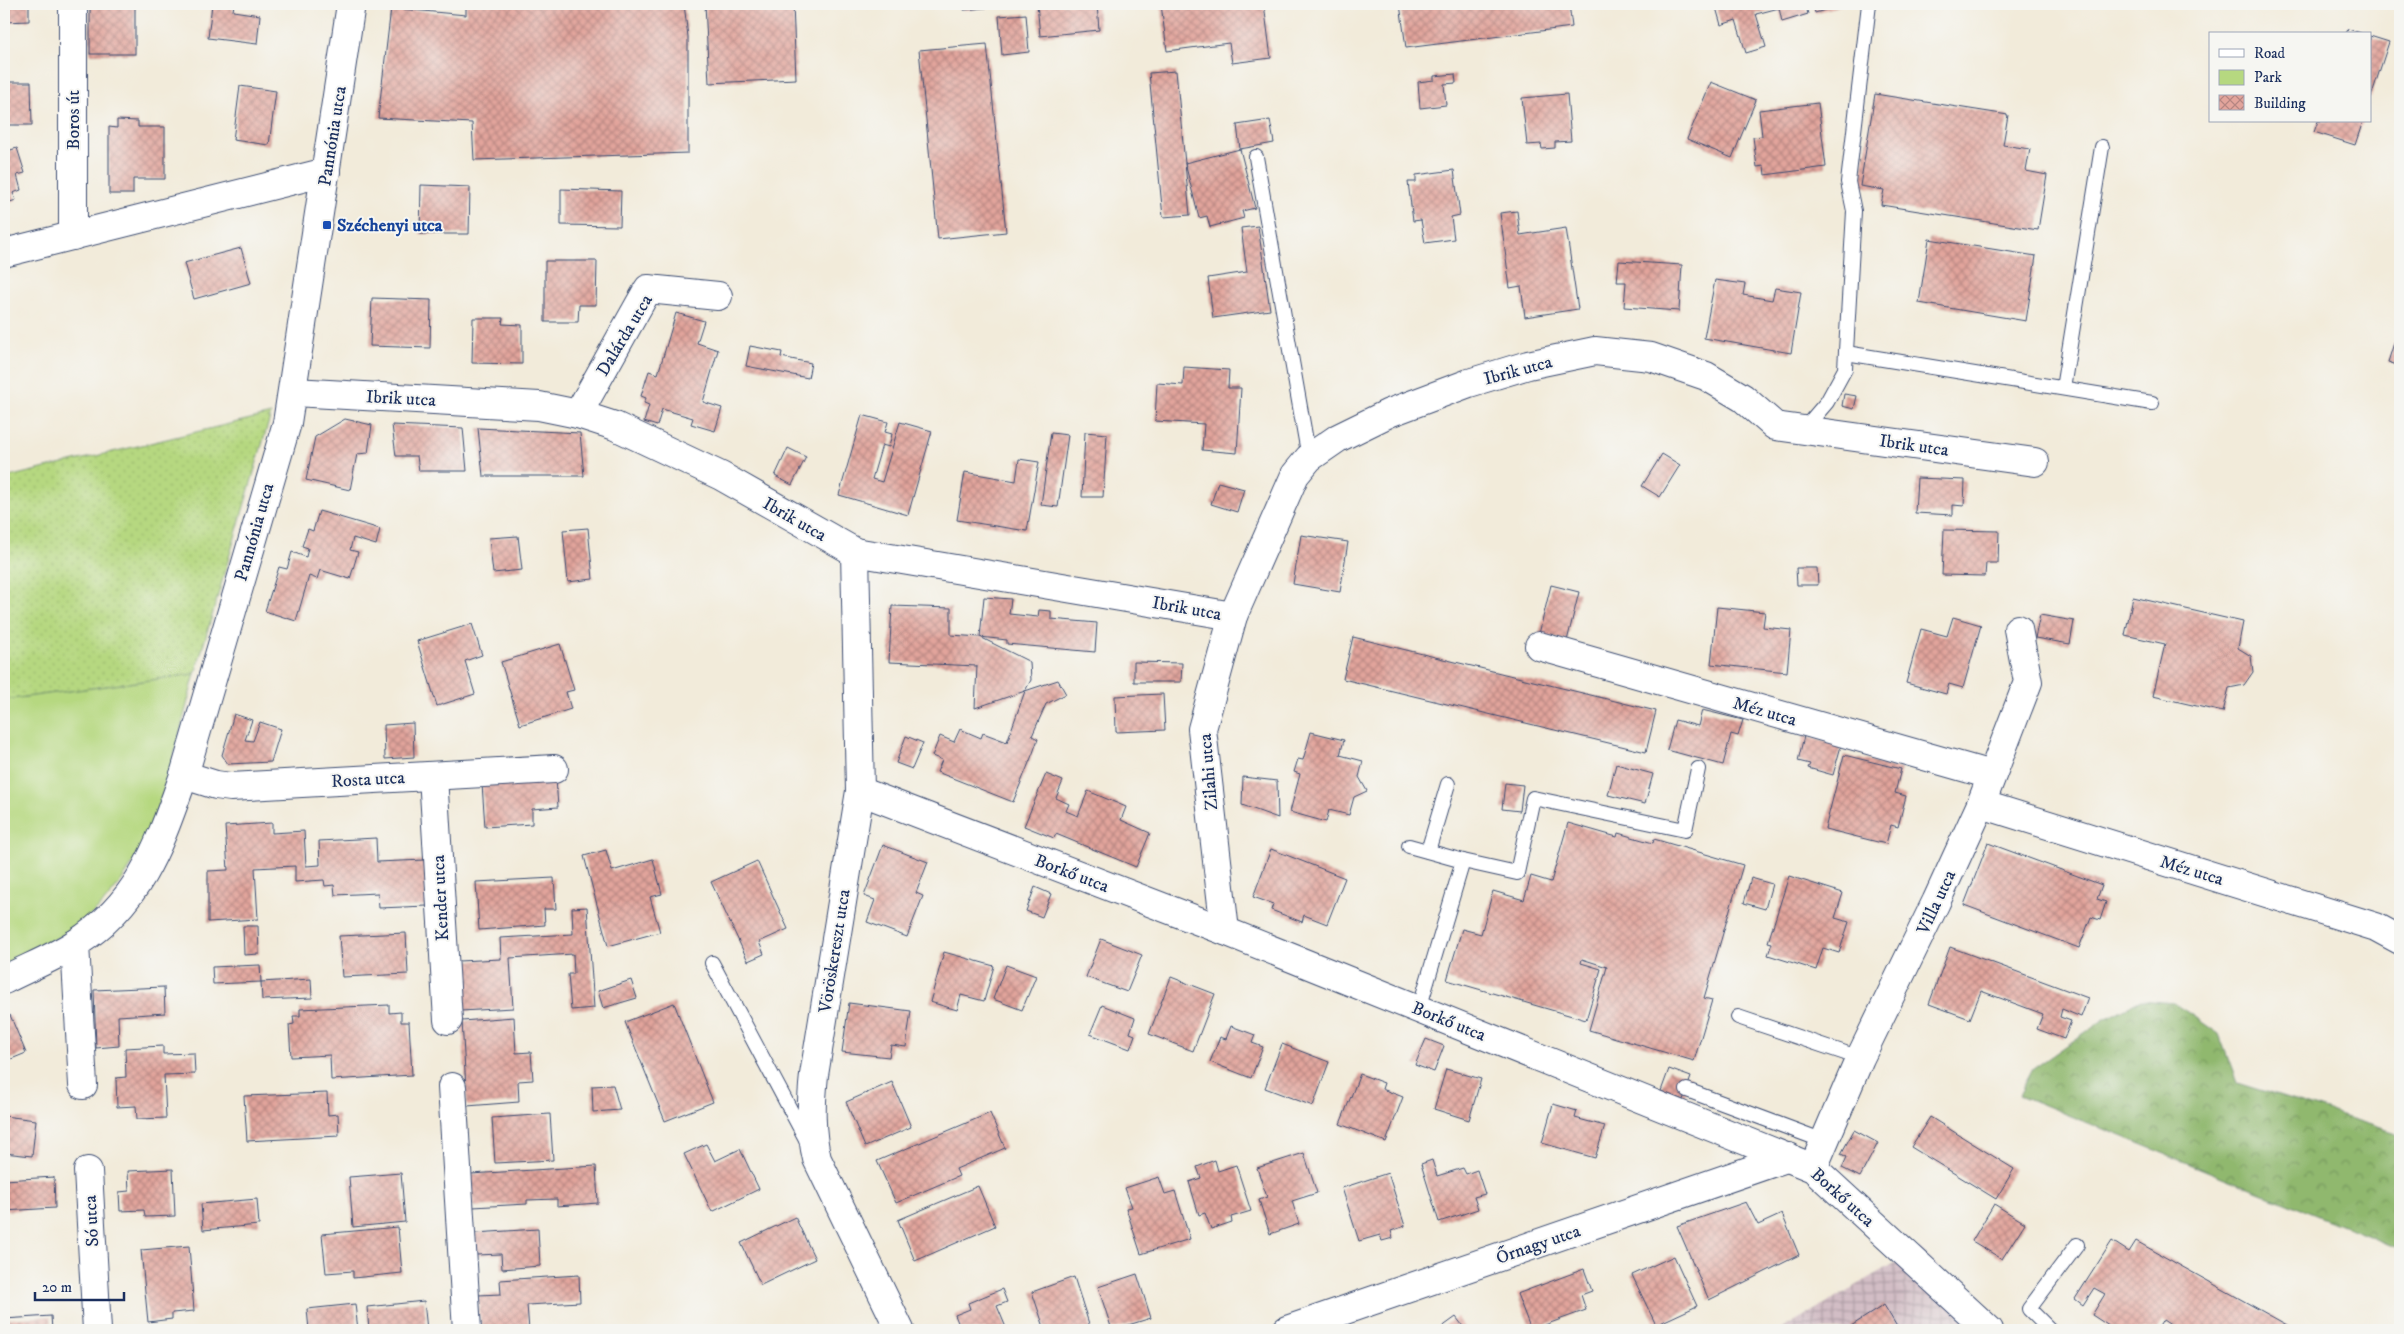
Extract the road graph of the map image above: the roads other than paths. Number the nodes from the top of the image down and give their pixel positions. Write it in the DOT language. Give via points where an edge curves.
graph roads {
  1 [pos="73,4"];
  2 [pos="351,4"];
  3 [pos="1869,4"];
  4 [pos="2102,147"];
  5 [pos="1256,157"];
  6 [pos="326,172"];
  7 [pos="73,236"];
  8 [pos="4,253"];
  9 [pos="718,296"];
  10 [pos="1846,353"];
  11 [pos="2062,388"];
  12 [pos="294,392"];
  13 [pos="2152,403"];
  14 [pos="578,414"];
  15 [pos="1803,430"];
  16 [pos="1310,458"];
  17 [pos="2035,462"];
  18 [pos="855,552"];
  19 [pos="1233,616"];
  20 [pos="2018,629"];
  21 [pos="1539,646"];
  22 [pos="554,769"];
  23 [pos="1698,769"];
  24 [pos="184,775"];
  25 [pos="1991,775"];
  26 [pos="433,776"];
  27 [pos="1448,784"];
  28 [pos="860,791"];
  29 [pos="1981,804"];
  30 [pos="1409,846"];
  31 [pos="1428,851"];
  32 [pos="1463,861"];
  33 [pos="1225,931"];
  34 [pos="2400,940"];
  35 [pos="75,944"];
  36 [pos="712,962"];
  37 [pos="4,980"];
  38 [pos="1419,1009"];
  39 [pos="1738,1017"];
  40 [pos="448,1020"];
  41 [pos="1860,1058"];
  42 [pos="83,1085"];
  43 [pos="452,1087"];
  44 [pos="1687,1090"];
  45 [pos="1824,1141"];
  46 [pos="816,1159"];
  47 [pos="1801,1163"];
  48 [pos="88,1171"];
  49 [pos="2078,1245"];
  50 [pos="98,1330"];
  51 [pos="467,1330"];
  52 [pos="900,1330"];
  53 [pos="1287,1330"];
  54 [pos="1989,1330"];
  55 [pos="2050,1330"];
  1 -- 7 [label="street, Boros út"];
  2 -- 6 [label="street, Pannónia utca"];
  3 -- 10 [label="lane" via="1848,182 1854,211"];
  4 -- 11 [label="lane"];
  5 -- 16 [label="lane"];
  6 -- 7 [label="street"];
  6 -- 12 [label="street, Pannónia utca"];
  7 -- 8 [label="street"];
  9 -- 14 [label="street, Dalárda utca" via="648,288"];
  10 -- 11 [label="lane"];
  10 -- 15 [label="lane" via="1845,369 1827,402"];
  11 -- 13 [label="lane"];
  12 -- 14 [label="street, Ibrik utca" via="539,406"];
  12 -- 24 [label="street, Pannónia utca" via="288,423"];
  14 -- 18 [label="street, Ibrik utca" via="615,426 721,476"];
  15 -- 16 [label="street, Ibrik utca" via="1775,426 1743,398 1706,376 1651,357 1595,351 1528,365 1460,386 1389,413 1338,438"];
  15 -- 17 [label="street, Ibrik utca"];
  16 -- 19 [label="street, Ibrik utca" via="1295,475"];
  18 -- 19 [label="street, Ibrik utca"];
  18 -- 28 [label="street, Vöröskereszt utca"];
  19 -- 33 [label="street, Zilahi utca" via="1202,729"];
  20 -- 25 [label="street, Villa utca" via="2028,682"];
  21 -- 25 [label="street, Méz utca"];
  22 -- 26 [label="street, Rosta utca"];
  23 -- 32 [label="lane" via="1684,830 1533,798 1517,873"];
  24 -- 26 [label="street, Rosta utca" via="231,787"];
  24 -- 35 [label="street, Pannónia utca" via="153,857 135,889 110,916"];
  25 -- 29 [label="street, Villa utca"];
  26 -- 40 [label="street, Kender utca"];
  27 -- 31 [label="lane"];
  28 -- 33 [label="street, Borkő utca"];
  28 -- 46 [label="street, Vöröskereszt utca" via="814,1075 811,1134"];
  29 -- 34 [label="street, Méz utca" via="2376,927"];
  29 -- 41 [label="street, Villa utca"];
  30 -- 31 [label="lane"];
  31 -- 32 [label="lane"];
  32 -- 38 [label="lane"];
  33 -- 38 [label="street, Borkő utca"];
  35 -- 37 [label="street, Pannónia utca"];
  35 -- 42 [label="street"];
  36 -- 46 [label="lane"];
  38 -- 47 [label="street, Borkő utca"];
  39 -- 41 [label="lane"];
  41 -- 45 [label="street, Villa utca"];
  43 -- 51 [label="street"];
  44 -- 45 [label="lane"];
  45 -- 47 [label="street, Villa utca"];
  46 -- 52 [label="street, Vöröskereszt utca"];
  47 -- 53 [label="street, Őrnagy utca"];
  47 -- 54 [label="street, Borkő utca"];
  48 -- 50 [label="street, Só utca"];
  49 -- 55 [label="lane" via="2029,1309"];
}
